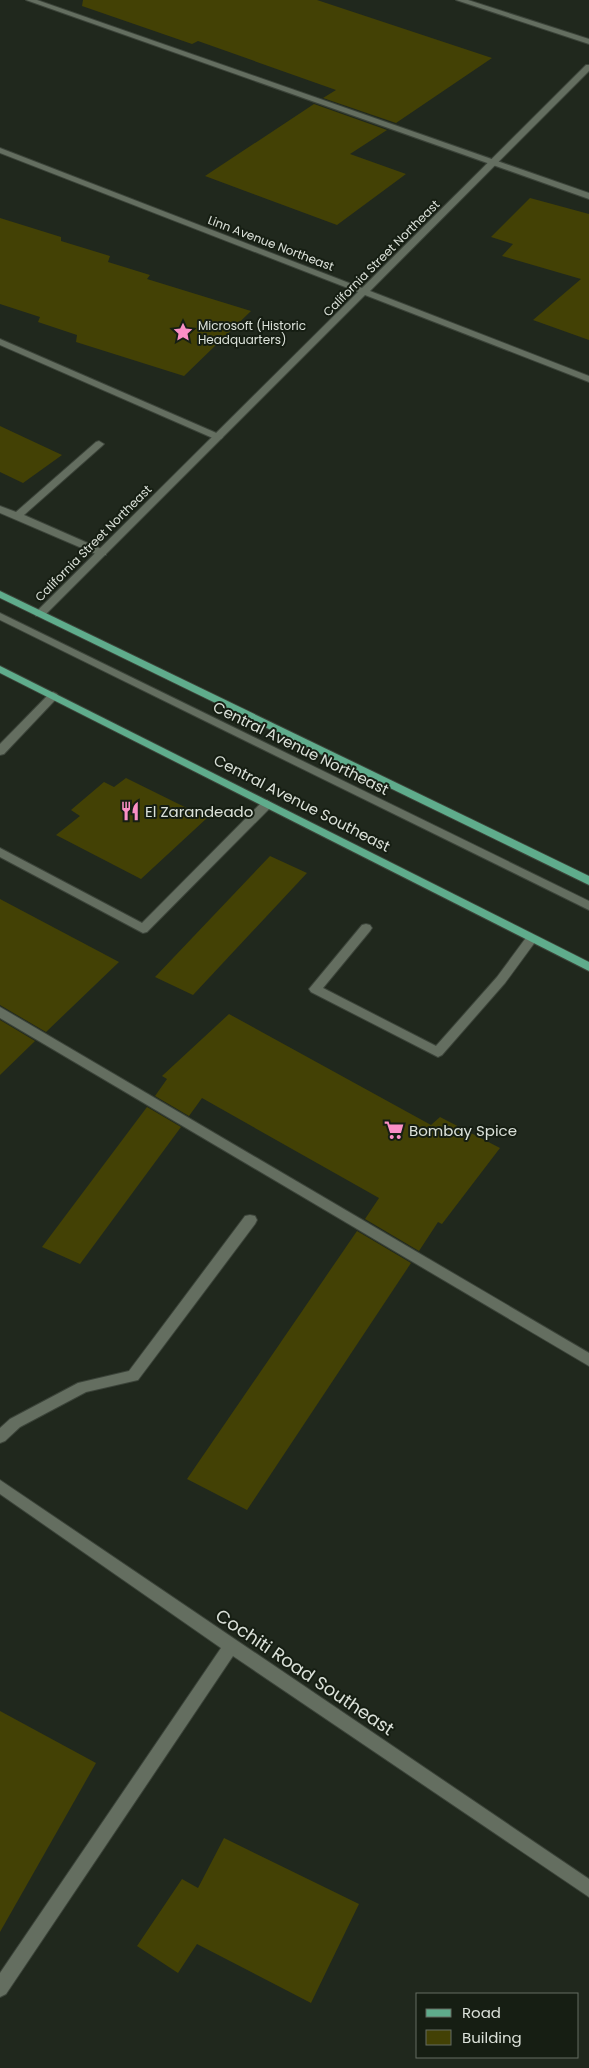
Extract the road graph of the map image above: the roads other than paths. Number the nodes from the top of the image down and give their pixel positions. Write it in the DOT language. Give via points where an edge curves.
graph roads {
  1 [pos="30,0"];
  2 [pos="460,0"];
  3 [pos="589,42"];
  4 [pos="589,67"];
  5 [pos="0,150"];
  6 [pos="492,163"];
  7 [pos="589,196"];
  8 [pos="364,293"];
  9 [pos="0,342"];
  10 [pos="589,380"];
  11 [pos="218,437"];
  12 [pos="99,444"];
  13 [pos="0,509"];
  14 [pos="17,516"];
  15 [pos="102,553"];
  16 [pos="0,594"];
  17 [pos="40,614"];
  18 [pos="0,616"];
  19 [pos="0,669"];
  20 [pos="53,696"];
  21 [pos="0,751"];
  22 [pos="267,804"];
  23 [pos="0,852"];
  24 [pos="589,881"];
  25 [pos="589,906"];
  26 [pos="366,928"];
  27 [pos="532,938"];
  28 [pos="589,967"];
  29 [pos="0,1012"];
  30 [pos="250,1220"];
  31 [pos="589,1360"];
  32 [pos="0,1437"];
  33 [pos="0,1486"];
  34 [pos="231,1646"];
  35 [pos="589,1889"];
  36 [pos="0,1988"];
  1 -- 6 [label="street"];
  2 -- 3 [label="street"];
  4 -- 6 [label="street, California Street Northeast"];
  5 -- 8 [label="street, Linn Avenue Northeast"];
  6 -- 7 [label="street"];
  6 -- 8 [label="street, California Street Northeast"];
  8 -- 10 [label="street, Linn Avenue Northeast"];
  8 -- 11 [label="street, California Street Northeast"];
  9 -- 11 [label="street"];
  11 -- 15 [label="street, California Street Northeast"];
  12 -- 14 [label="street"];
  13 -- 14 [label="street"];
  14 -- 15 [label="street"];
  15 -- 17 [label="street, California Street Northeast"];
  16 -- 17 [label="main road, Central Avenue Northeast"];
  17 -- 24 [label="main road, Central Avenue Northeast"];
  18 -- 25 [label="street, Central Avenue Northeast"];
  19 -- 20 [label="main road, Central Avenue Southeast"];
  20 -- 21 [label="street"];
  20 -- 22 [label="main road, Central Avenue Southeast"];
  22 -- 23 [label="street" via="143,929"];
  22 -- 27 [label="main road, Central Avenue Southeast"];
  26 -- 27 [label="street" via="315,989 438,1052 501,980"];
  27 -- 28 [label="main road, Central Avenue Southeast"];
  29 -- 31 [label="street"];
  30 -- 32 [label="street" via="133,1376 83,1388 15,1423"];
  33 -- 34 [label="street, Cochiti Road Southeast"];
  34 -- 35 [label="street, Cochiti Road Southeast"];
  34 -- 36 [label="street"];
}
